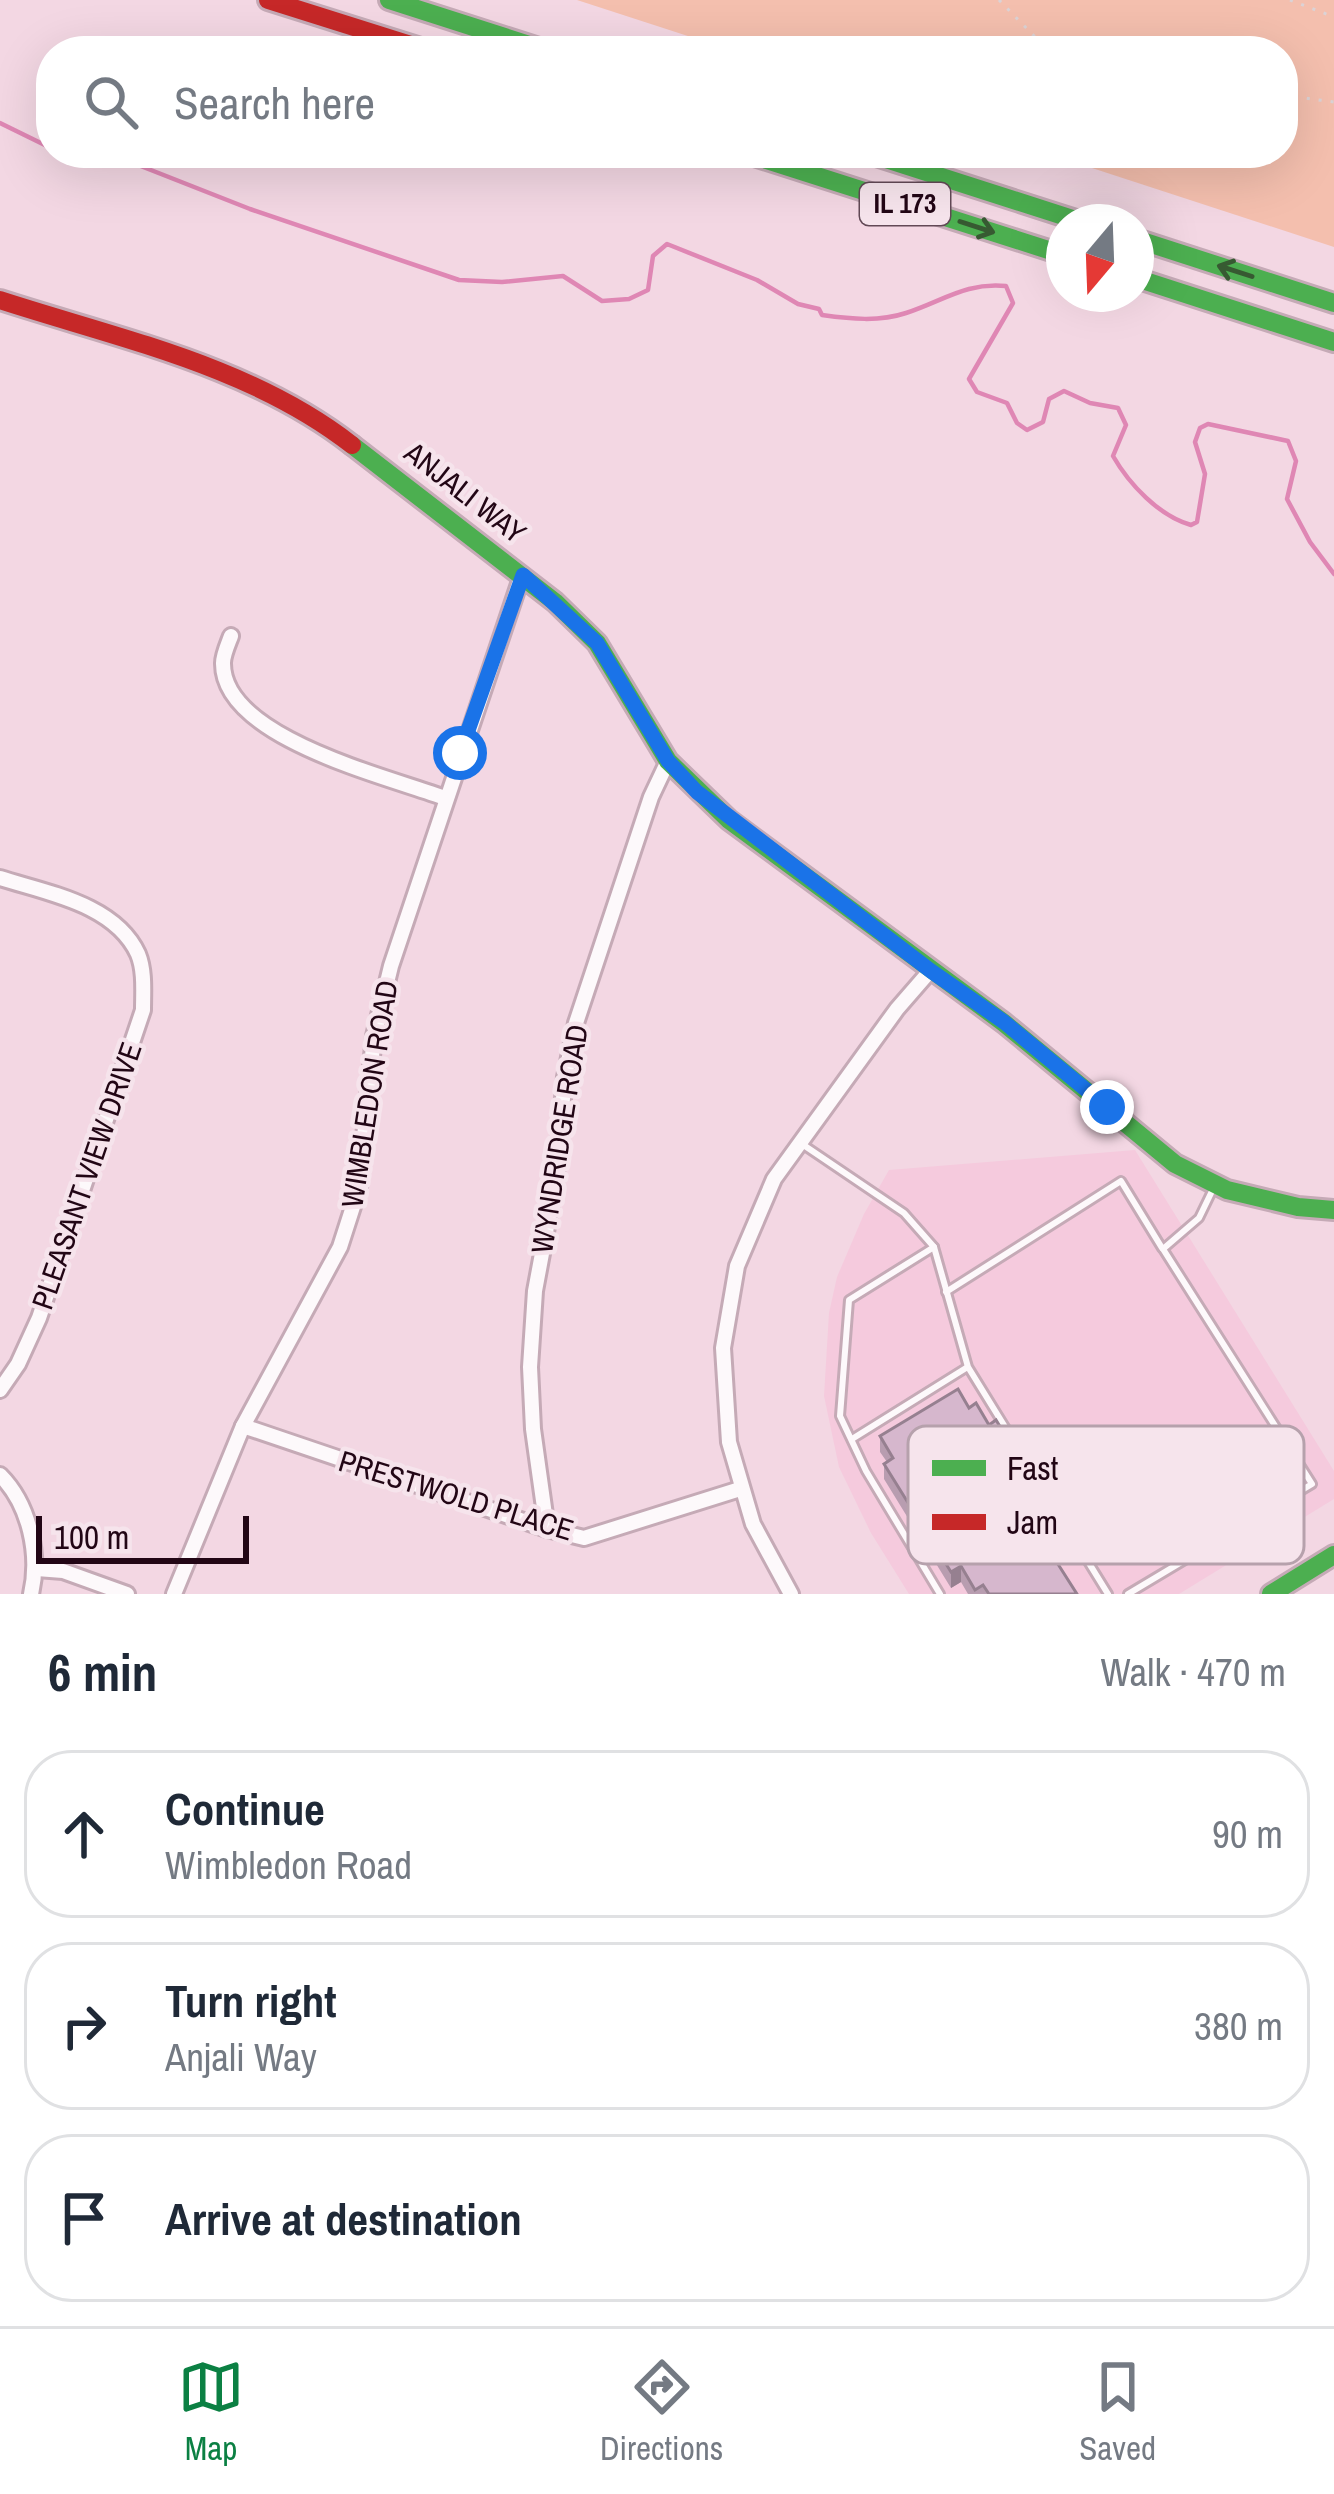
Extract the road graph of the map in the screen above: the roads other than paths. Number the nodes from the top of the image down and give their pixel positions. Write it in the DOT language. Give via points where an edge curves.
graph roads {
  1 [pos="268,0"];
  2 [pos="389,0"];
  3 [pos="382,36"];
  4 [pos="501,36"];
  5 [pos="793,168"];
  6 [pos="914,168"];
  7 [pos="1046,210"];
  8 [pos="1154,245"];
  9 [pos="1046,249"];
  10 [pos="1154,284"];
  11 [pos="0,300"];
  12 [pos="1333,303"];
  13 [pos="1327,339"];
  14 [pos="523,575"];
  15 [pos="231,636"];
  16 [pos="668,761"];
  17 [pos="445,798"];
  18 [pos="0,878"];
  19 [pos="931,971"];
  20 [pos="799,1142"];
  21 [pos="1215,1184"];
  22 [pos="1334,1210"];
  23 [pos="934,1246"];
  24 [pos="1163,1249"];
  25 [pos="946,1292"];
  26 [pos="968,1367"];
  27 [pos="0,1390"];
  28 [pos="243,1426"];
  29 [pos="1004,1426"];
  30 [pos="1275,1426"];
  31 [pos="852,1439"];
  32 [pos="0,1475"];
  33 [pos="740,1489"];
  34 [pos="548,1529"];
  35 [pos="908,1541"];
  36 [pos="1334,1555"];
  37 [pos="922,1564"];
  38 [pos="1089,1564"];
  39 [pos="1178,1564"];
  40 [pos="37,1569"];
  41 [pos="31,1594"];
  42 [pos="127,1594"];
  43 [pos="174,1594"];
  44 [pos="791,1594"];
  45 [pos="940,1594"];
  46 [pos="1108,1594"];
  47 [pos="1128,1594"];
  48 [pos="1271,1594"];
  1 -- 3 [label="street"];
  2 -- 4 [label="street"];
  5 -- 9 [label="street, IL 173, one-way"];
  6 -- 7 [label="street, IL 173"];
  12 -- 8 [label="street, one-way"];
  10 -- 13 [label="street"];
  11 -- 14 [label="street, ANJALI WAY" via="278,395"];
  12 -- 13 [label="street"];
  14 -- 16 [label="street, ANJALI WAY" via="597,643"];
  14 -- 17 [label="street, WIMBLEDON ROAD"];
  15 -- 17 [label="street" via="223,664 254,718 286,739"];
  16 -- 19 [label="street, ANJALI WAY" via="729,820"];
  16 -- 34 [label="street, WYNDRIDGE ROAD" via="565,1077 530,1367"];
  17 -- 28 [label="street, WIMBLEDON ROAD" via="374,1036 359,1188 340,1247"];
  18 -- 27 [label="street, PLEASANT VIEW DRIVE" via="114,923 137,953 143,977 143,1010 39,1318"];
  19 -- 20 [label="street"];
  19 -- 21 [label="street, ANJALI WAY" via="1175,1164"];
  20 -- 23 [label="lane" via="904,1213"];
  20 -- 33 [label="street" via="750,1231 729,1307 724,1397"];
  21 -- 22 [label="street, ANJALI WAY"];
  21 -- 24 [label="lane" via="1199,1218"];
  23 -- 25 [label="lane"];
  23 -- 31 [label="lane" via="849,1300 840,1416"];
  24 -- 25 [label="lane" via="1121,1181"];
  24 -- 30 [label="lane"];
  25 -- 26 [label="lane"];
  26 -- 29 [label="lane"];
  26 -- 31 [label="lane"];
  28 -- 34 [label="street, PRESTWOLD PLACE"];
  28 -- 43 [label="street, WIMBLEDON ROAD"];
  31 -- 35 [label="lane"];
  32 -- 40 [label="street" via="25,1512"];
  33 -- 34 [label="street, PRESTWOLD PLACE" via="584,1538"];
  33 -- 44 [label="street"];
  36 -- 48 [label="street"];
  37 -- 45 [label="lane"];
  38 -- 46 [label="lane"];
  39 -- 47 [label="lane"];
  40 -- 41 [label="street"];
  40 -- 42 [label="street"];
}
